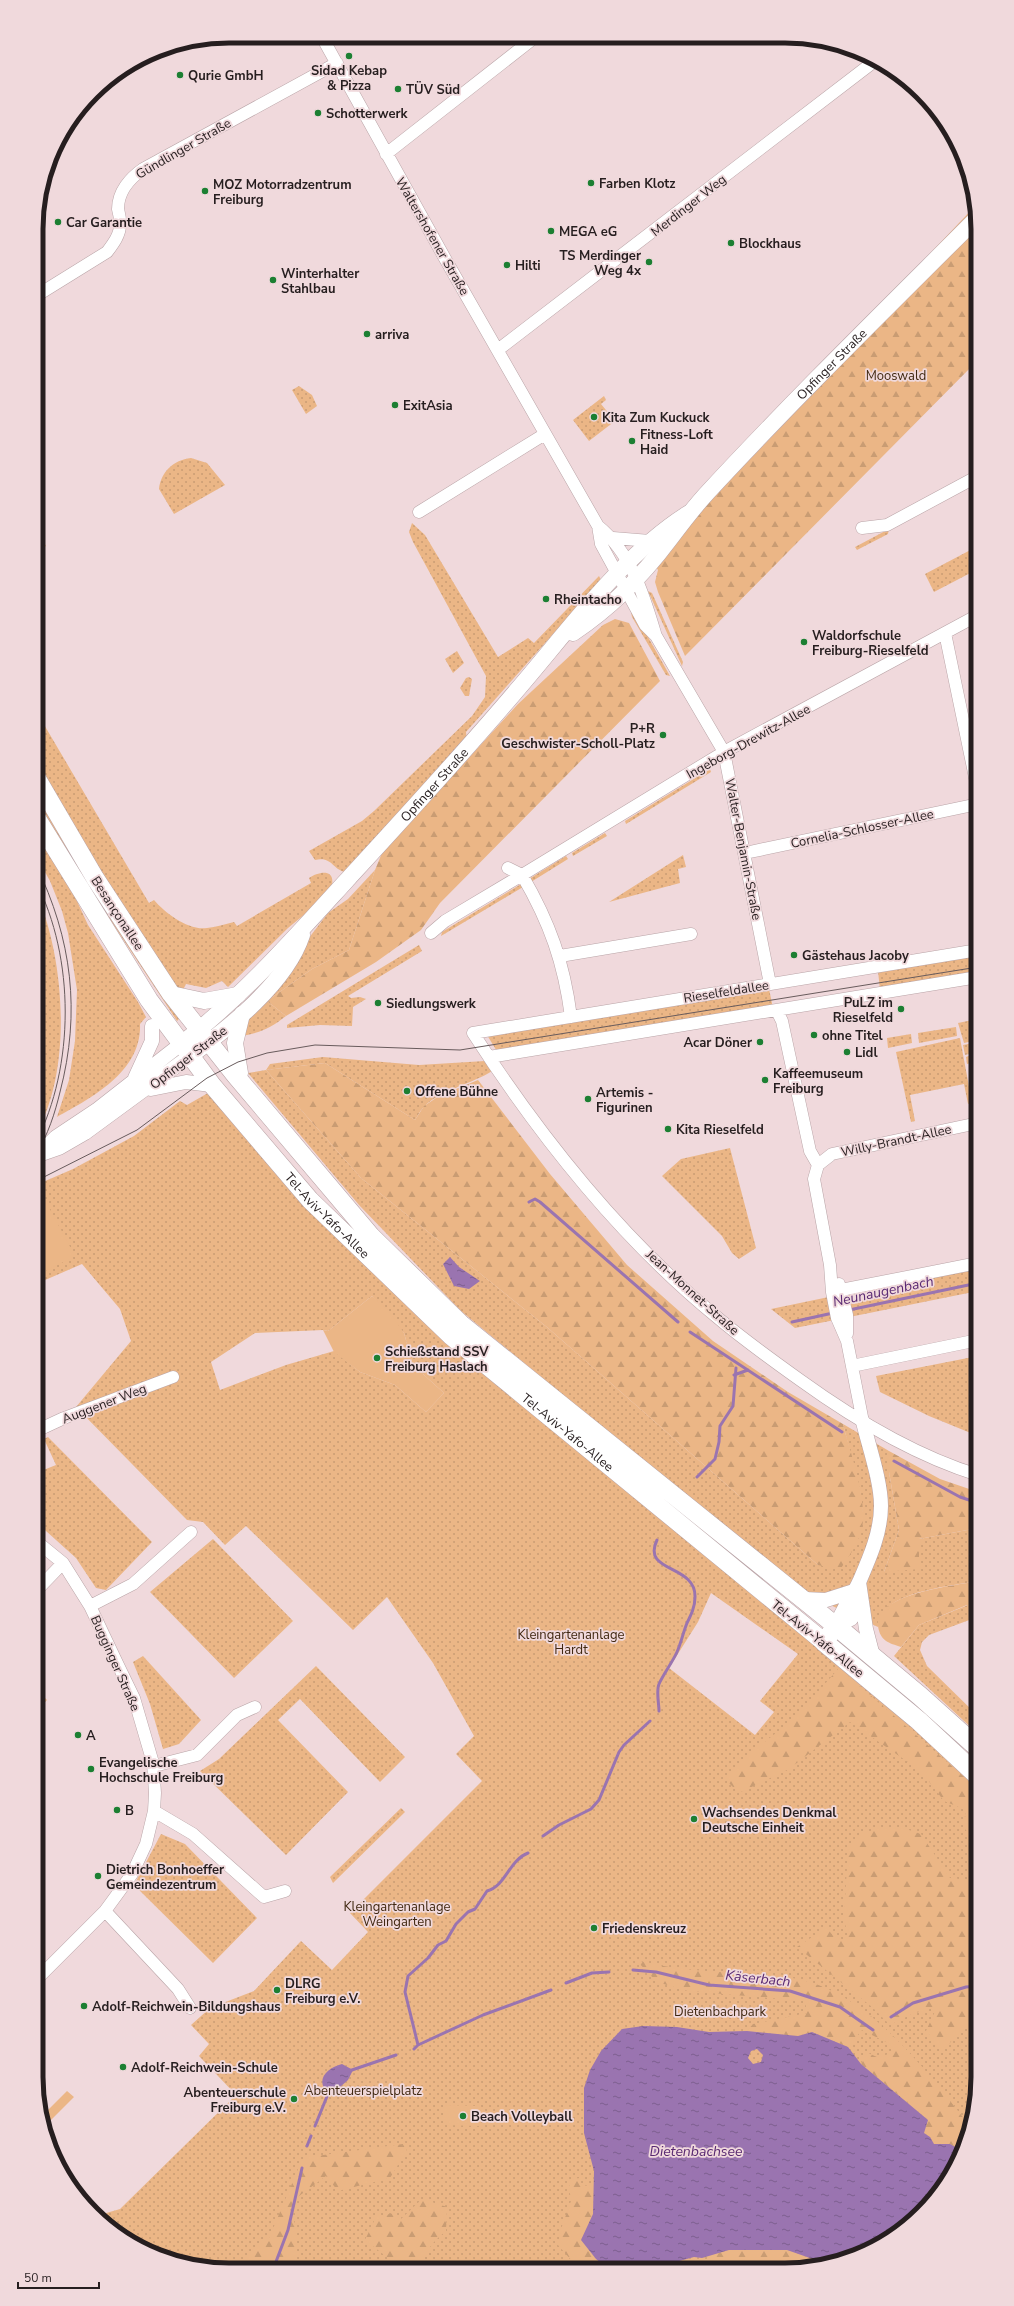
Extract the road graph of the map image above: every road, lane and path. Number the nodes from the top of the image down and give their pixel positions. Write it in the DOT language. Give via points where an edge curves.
graph roads {
  1 [pos="325,43"];
  2 [pos="528,43"];
  3 [pos="337,63"];
  4 [pos="871,64"];
  5 [pos="386,154"];
  6 [pos="971,224"];
  7 [pos="43,292"];
  8 [pos="499,349"];
  9 [pos="545,434"];
  10 [pos="971,480"];
  11 [pos="419,512"];
  12 [pos="689,512"];
  13 [pos="598,526"];
  14 [pos="862,528"];
  15 [pos="613,538"];
  16 [pos="644,541"];
  17 [pos="629,563"];
  18 [pos="617,575"];
  19 [pos="631,585"];
  20 [pos="971,619"];
  21 [pos="945,633"];
  22 [pos="561,640"];
  23 [pos="724,752"];
  24 [pos="971,758"];
  25 [pos="43,789"];
  26 [pos="971,805"];
  27 [pos="43,828"];
  28 [pos="745,853"];
  29 [pos="508,868"];
  30 [pos="522,875"];
  31 [pos="305,926"];
  32 [pos="431,933"];
  33 [pos="691,934"];
  34 [pos="971,951"];
  35 [pos="560,956"];
  36 [pos="971,978"];
  37 [pos="770,984"];
  38 [pos="171,994"];
  39 [pos="240,994"];
  40 [pos="149,1000"];
  41 [pos="777,1011"];
  42 [pos="242,1014"];
  43 [pos="571,1017"];
  44 [pos="152,1026"];
  45 [pos="473,1033"];
  46 [pos="204,1036"];
  47 [pos="185,1050"];
  48 [pos="489,1057"];
  49 [pos="240,1073"];
  50 [pos="212,1085"];
  51 [pos="138,1087"];
  52 [pos="253,1096"];
  53 [pos="971,1124"];
  54 [pos="43,1153"];
  55 [pos="818,1165"];
  56 [pos="971,1265"];
  57 [pos="840,1298"];
  58 [pos="971,1341"];
  59 [pos="852,1366"];
  60 [pos="173,1377"];
  61 [pos="864,1422"];
  62 [pos="43,1428"];
  63 [pos="971,1472"];
  64 [pos="191,1532"];
  65 [pos="43,1547"];
  66 [pos="63,1563"];
  67 [pos="43,1583"];
  68 [pos="858,1592"];
  69 [pos="804,1599"];
  70 [pos="90,1606"];
  71 [pos="836,1626"];
  72 [pos="824,1642"];
  73 [pos="873,1656"];
  74 [pos="255,1707"];
  75 [pos="971,1742"];
  76 [pos="154,1766"];
  77 [pos="971,1769"];
  78 [pos="154,1811"];
  79 [pos="286,1891"];
  80 [pos="104,1911"];
  81 [pos="43,1973"];
  82 [pos="190,2008"];
  1 -- 3 [label="street, Waltershofener Straße"];
  2 -- 5 [label="street"];
  3 -- 5 [label="street, Waltershofener Straße"];
  3 -- 7 [label="street, Gündlinger Straße" via="131,177 121,195 118,208 120,225 107,252"];
  4 -- 8 [label="street, Merdinger Weg"];
  5 -- 8 [label="street, Waltershofener Straße"];
  6 -- 12 [label="main road, Opfinger Straße" via="774,420"];
  8 -- 9 [label="street, Waltershofener Straße"];
  9 -- 11 [label="street"];
  9 -- 13 [label="street, Waltershofener Straße"];
  10 -- 14 [label="street" via="887,525"];
  12 -- 16 [label="main road, Opfinger Straße"];
  12 -- 19 [label="main road, Opfinger Straße" via="670,540"];
  13 -- 15 [label="street, Waltershofener Straße"];
  13 -- 18 [label="street, Waltershofener Straße" via="601,544"];
  15 -- 16 [label="street"];
  15 -- 17 [label="street, Waltershofener Straße"];
  16 -- 17 [label="main road, Opfinger Straße"];
  17 -- 18 [label="main road, Opfinger Straße"];
  17 -- 19 [label="street, Waltershofener Straße"];
  18 -- 19 [label="street, Waltershofener Straße"];
  18 -- 22 [label="main road, Opfinger Straße"];
  19 -- 22 [label="main road, Opfinger Straße" via="596,618"];
  19 -- 23 [label="street, Walter-Benjamin-Straße" via="656,636"];
  20 -- 21 [label="street, Ingeborg-Drewitz-Allee"];
  21 -- 23 [label="street, Ingeborg-Drewitz-Allee"];
  21 -- 24 [label="street"];
  22 -- 31 [label="main road, Opfinger Straße"];
  23 -- 28 [label="street, Walter-Benjamin-Straße"];
  23 -- 30 [label="street, Ingeborg-Drewitz-Allee"];
  25 -- 38 [label="main road, Besançonallee" via="95,878"];
  26 -- 28 [label="street, Cornelia-Schlosser-Allee"];
  27 -- 40 [label="main road, Besançonallee"];
  28 -- 37 [label="street, Walter-Benjamin-Straße"];
  29 -- 30 [label="street"];
  30 -- 32 [label="street, Ingeborg-Drewitz-Allee" via="445,921"];
  30 -- 35 [label="street" via="540,906"];
  31 -- 39 [label="main road, Opfinger Straße"];
  31 -- 42 [label="main road, Opfinger Straße" via="298,948 285,970"];
  33 -- 35 [label="street"];
  34 -- 37 [label="street, Rieselfeldallee"];
  35 -- 43 [label="street"];
  36 -- 41 [label="street"];
  37 -- 43 [label="street, Rieselfeldallee"];
  38 -- 39 [label="main road" via="204,1001"];
  38 -- 46 [label="main road, Besançonallee"];
  39 -- 46 [label="main road, Opfinger Straße"];
  40 -- 44 [label="main road"];
  40 -- 47 [label="main road, Besançonallee"];
  41 -- 48 [label="street"];
  41 -- 55 [label="street" via="782,1021 810,1151"];
  42 -- 46 [label="main road, Opfinger Straße"];
  42 -- 49 [label="main road" via="235,1043"];
  43 -- 45 [label="street, Rieselfeldallee"];
  44 -- 51 [label="street" via="152,1041"];
  45 -- 48 [label="street, Jean-Monnet-Straße"];
  46 -- 47 [label="main road, Opfinger Straße"];
  46 -- 52 [label="main road, Tel-Aviv-Yafo-Allee"];
  47 -- 50 [label="main road, Tel-Aviv-Yafo-Allee"];
  47 -- 51 [label="street, Opfinger Straße"];
  48 -- 61 [label="street, Jean-Monnet-Straße" via="563,1158 613,1218 664,1269 717,1318 815,1391"];
  49 -- 52 [label="main road"];
  50 -- 51 [label="street" via="186,1082"];
  50 -- 72 [label="main road, Tel-Aviv-Yafo-Allee" via="310,1200 451,1336"];
  51 -- 54 [label="street, Opfinger Straße" via="78,1137 59,1148"];
  52 -- 69 [label="main road, Tel-Aviv-Yafo-Allee" via="365,1230 461,1324"];
  53 -- 55 [label="street, Willy-Brandt-Allee" via="832,1154"];
  55 -- 57 [label="street" via="814,1179 830,1265"];
  56 -- 57 [label="street"];
  57 -- 59 [label="street"];
  58 -- 59 [label="street"];
  59 -- 61 [label="street"];
  60 -- 62 [label="street, Auggener Weg"];
  61 -- 63 [label="street, Jean-Monnet-Straße" via="908,1446"];
  61 -- 68 [label="street" via="881,1505 876,1536"];
  64 -- 70 [label="street, Bugginger Straße" via="132,1584"];
  65 -- 66 [label="street, Bugginger Straße"];
  66 -- 67 [label="street"];
  66 -- 70 [label="street, Bugginger Straße"];
  68 -- 69 [label="street" via="826,1600"];
  68 -- 71 [label="street" via="851,1620"];
  68 -- 73 [label="street"];
  69 -- 71 [label="main road, Tel-Aviv-Yafo-Allee"];
  70 -- 76 [label="street, Bugginger Straße" via="134,1698"];
  71 -- 72 [label="main road"];
  71 -- 73 [label="highway, Tel-Aviv-Yafo-Allee"];
  72 -- 77 [label="highway, Tel-Aviv-Yafo-Allee" via="919,1721"];
  73 -- 75 [label="highway, Tel-Aviv-Yafo-Allee"];
  74 -- 76 [label="street" via="237,1715 197,1755"];
  76 -- 78 [label="street, Bugginger Straße"];
  78 -- 79 [label="street" via="193,1834 264,1897"];
  78 -- 80 [label="street, Bugginger Straße" via="146,1844 132,1874"];
  80 -- 81 [label="street, Bugginger Straße"];
  80 -- 82 [label="street" via="178,1989"];
}
